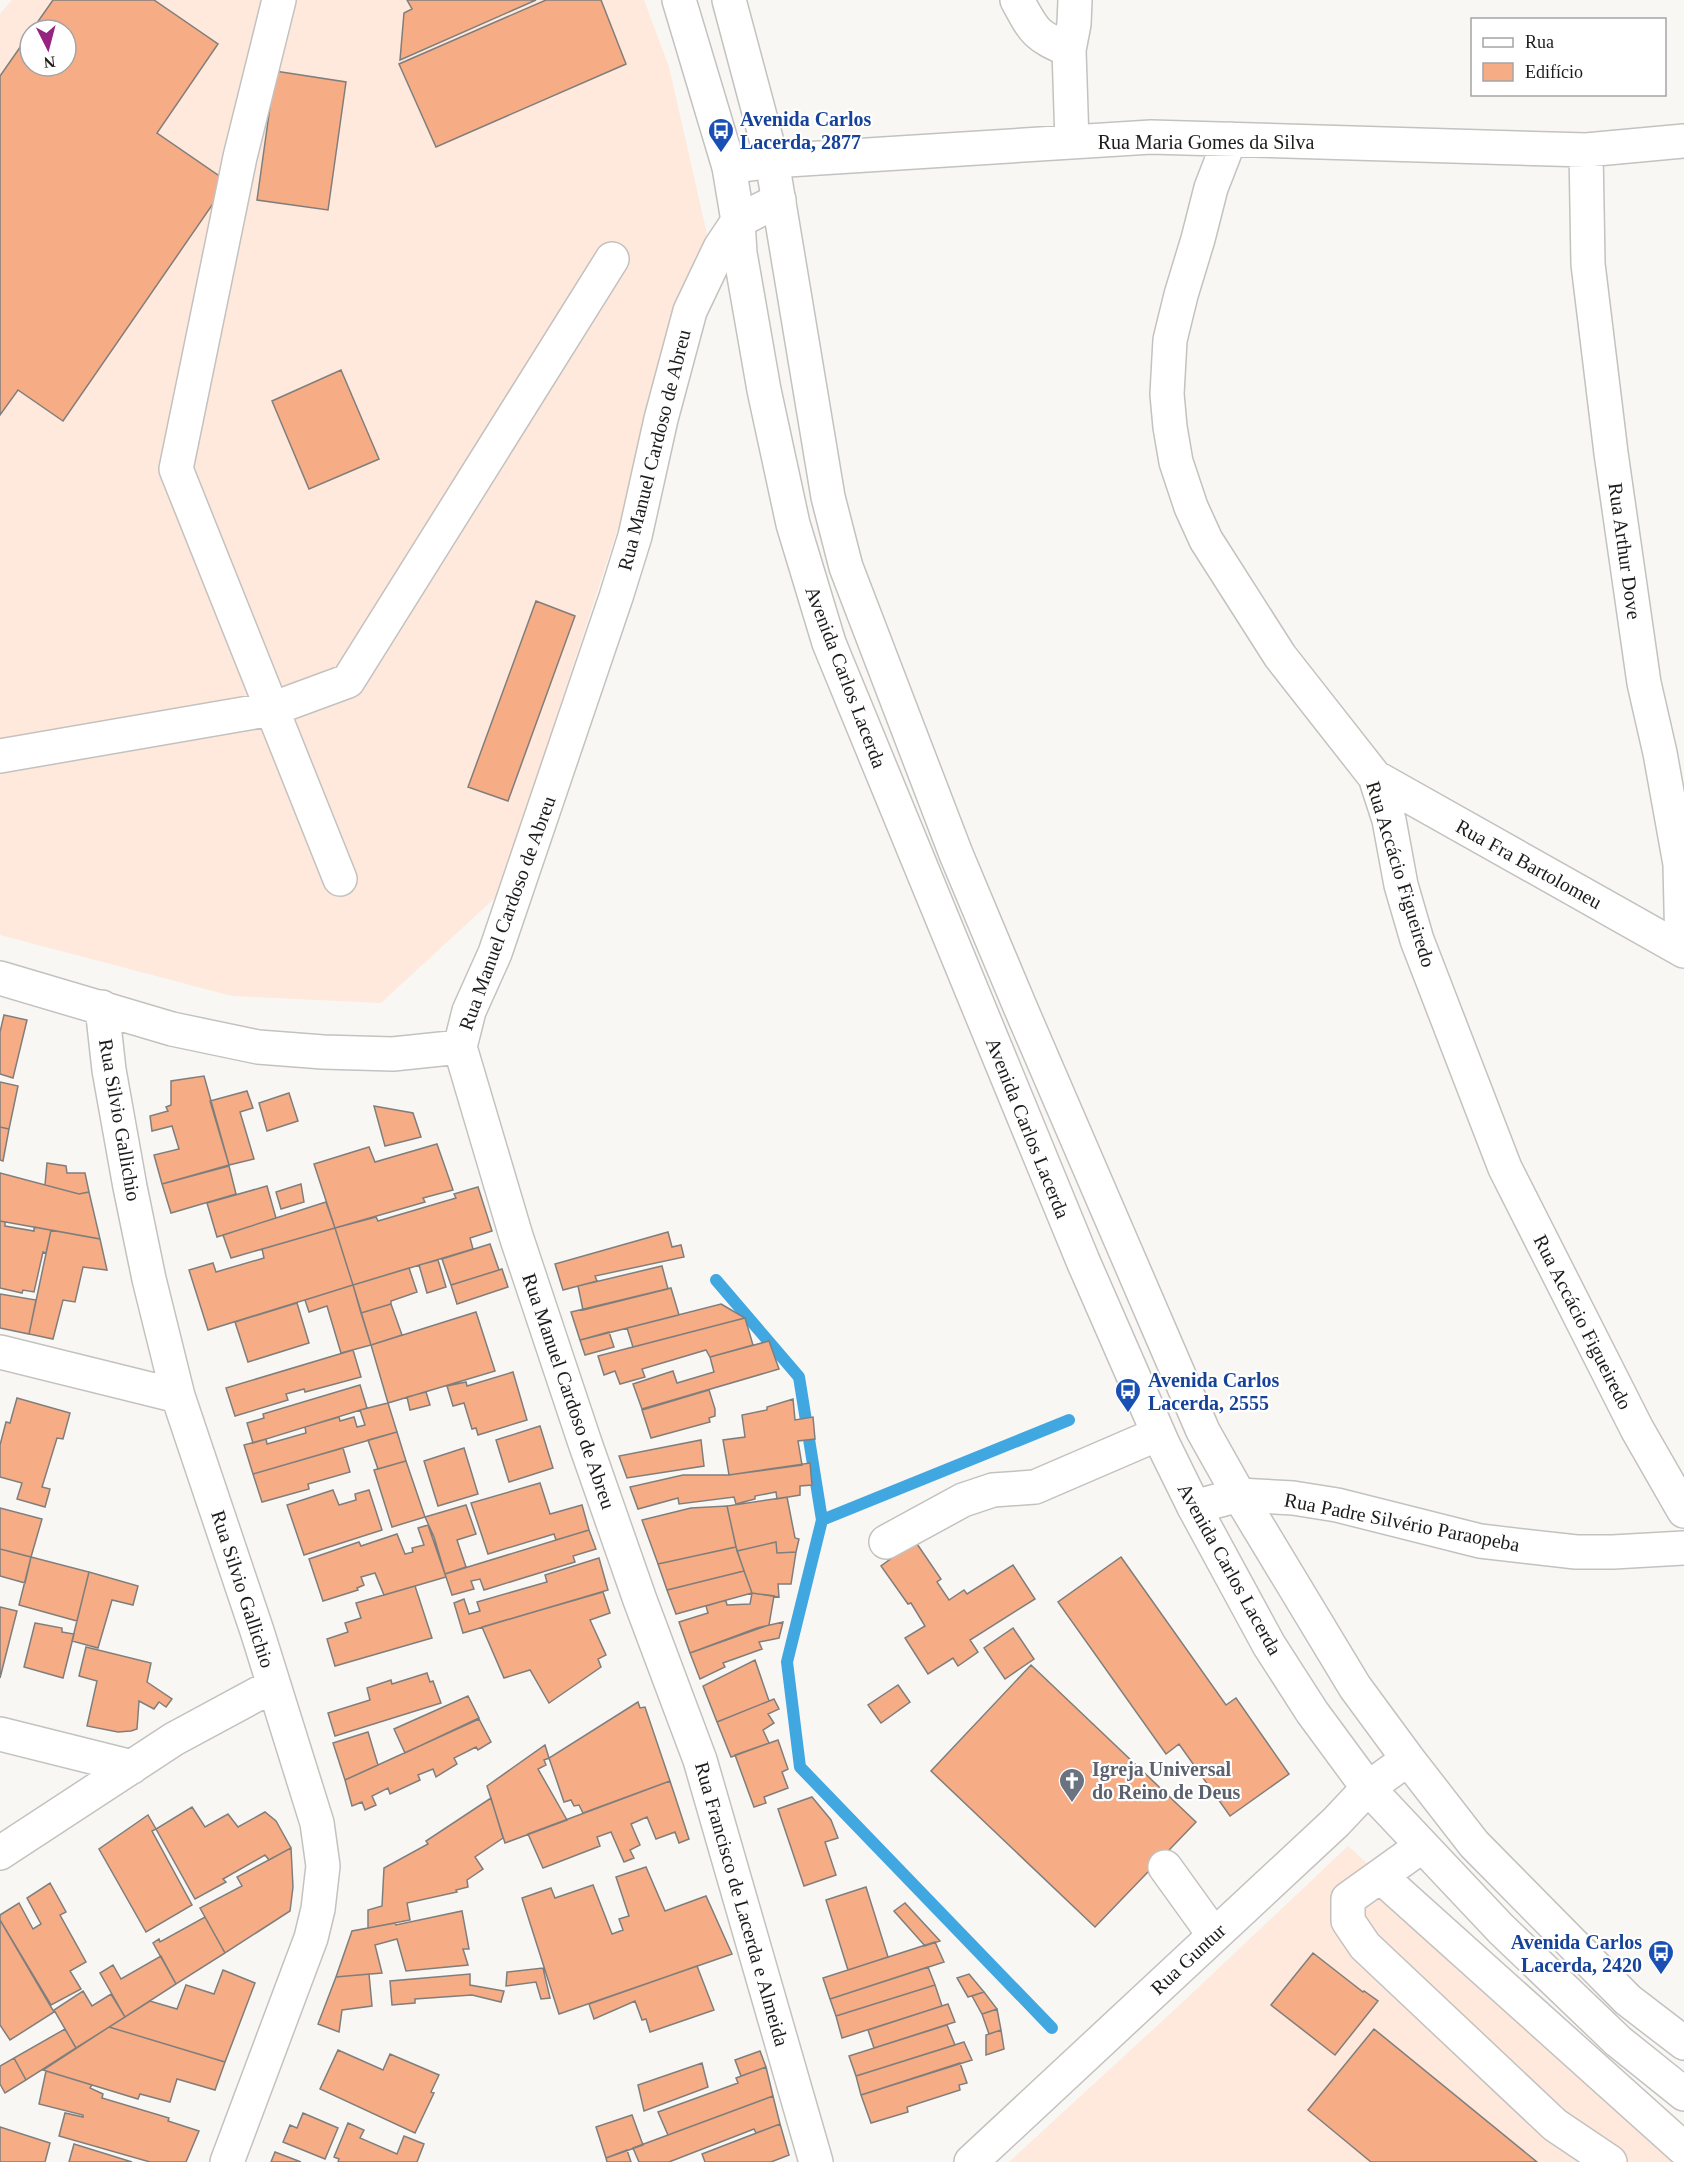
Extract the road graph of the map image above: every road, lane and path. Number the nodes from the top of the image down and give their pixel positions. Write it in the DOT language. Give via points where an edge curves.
graph roads {
  1 [pos="279,0"];
  2 [pos="679,0"];
  3 [pos="729,0"];
  4 [pos="1017,0"];
  5 [pos="1075,0"];
  6 [pos="1069,50"];
  7 [pos="1230,140"];
  8 [pos="1684,141"];
  9 [pos="1072,142"];
  10 [pos="1586,150"];
  11 [pos="772,161"];
  12 [pos="729,167"];
  13 [pos="778,200"];
  14 [pos="738,221"];
  15 [pos="612,259"];
  16 [pos="272,709"];
  17 [pos="0,756"];
  18 [pos="1375,777"];
  19 [pos="340,879"];
  20 [pos="1683,950"];
  21 [pos="0,978"];
  22 [pos="102,1006"];
  23 [pos="459,1047"];
  24 [pos="0,1352"];
  25 [pos="178,1396"];
  26 [pos="1158,1434"];
  27 [pos="1239,1495"];
  28 [pos="1194,1507"];
  29 [pos="1684,1511"];
  30 [pos="886,1542"];
  31 [pos="1684,1548"];
  32 [pos="659,1649"];
  33 [pos="274,1685"];
  34 [pos="0,1734"];
  35 [pos="1408,1759"];
  36 [pos="132,1767"];
  37 [pos="1368,1788"];
  38 [pos="1422,1846"];
  39 [pos="0,1853"];
  40 [pos="1165,1867"];
  41 [pos="1380,1876"];
  42 [pos="1214,1935"];
  43 [pos="1684,2043"];
  44 [pos="1684,2094"];
  45 [pos="1684,2149"];
  46 [pos="227,2162"];
  47 [pos="816,2162"];
  48 [pos="970,2162"];
  49 [pos="1610,2162"];
  1 -- 16 [label="street" via="240,157 176,469"];
  2 -- 12 [label="street, Avenida Carlos Lacerda"];
  3 -- 11 [label="street, Avenida Carlos Lacerda"];
  4 -- 6 [label="street" via="1042,38"];
  5 -- 6 [label="street"];
  6 -- 9 [label="street"];
  7 -- 9 [label="street, Rua Maria Gomes da Silva" via="1151,137"];
  7 -- 10 [label="street, Rua Maria Gomes da Silva"];
  7 -- 18 [label="street, Rua Accácio Figueiredo" via="1211,188 1170,340 1167,394 1176,462 1198,524 1242,597 1280,657"];
  8 -- 10 [label="street, Rua Maria Gomes da Silva"];
  9 -- 11 [label="street, Rua Maria Gomes da Silva"];
  10 -- 20 [label="street, Rua Arthur Dove" via="1588,264 1644,683 1680,864"];
  11 -- 12 [label="street, Rua Maria Gomes da Silva"];
  11 -- 13 [label="street, Avenida Carlos Lacerda"];
  12 -- 14 [label="street, Avenida Carlos Lacerda"];
  13 -- 14 [label="street, Rua Manuel Cardoso de Abreu"];
  13 -- 27 [label="street, Avenida Carlos Lacerda" via="828,496 846,567 956,854 1021,1009 1203,1431"];
  14 -- 23 [label="street, Rua Manuel Cardoso de Abreu" via="720,248 690,311 616,597 495,953 469,1011"];
  14 -- 26 [label="street, Avenida Carlos Lacerda" via="740,253 793,524 829,643 1078,1250"];
  15 -- 16 [label="street" via="348,681"];
  16 -- 17 [label="street"];
  16 -- 19 [label="street"];
  18 -- 20 [label="street, Rua Fra Bartolomeu"];
  18 -- 29 [label="street, Rua Accácio Figueiredo" via="1417,940 1505,1168 1637,1429"];
  21 -- 22 [label="street"];
  22 -- 23 [label="street" via="172,1029 258,1047 393,1054"];
  22 -- 25 [label="street, Rua Silvio Gallichio" via="130,1187"];
  23 -- 32 [label="street, Rua Manuel Cardoso de Abreu" via="563,1378"];
  24 -- 25 [label="street"];
  25 -- 33 [label="street, Rua Silvio Gallichio"];
  26 -- 28 [label="street, Avenida Carlos Lacerda"];
  26 -- 30 [label="street" via="1035,1487 993,1490 963,1500"];
  27 -- 28 [label="street, Rua Padre Silvério Paraopeba"];
  27 -- 31 [label="street, Rua Padre Silvério Paraopeba" via="1326,1503 1480,1541 1575,1552"];
  27 -- 35 [label="street, Avenida Carlos Lacerda" via="1355,1687"];
  28 -- 37 [label="street, Avenida Carlos Lacerda" via="1269,1645"];
  32 -- 47 [label="street, Rua Francisco de Lacerda e Almeida" via="703,1770"];
  33 -- 36 [label="street" via="174,1739"];
  33 -- 46 [label="street, Rua Silvio Gallichio" via="316,1823 323,1866 311,1938"];
  34 -- 36 [label="street"];
  35 -- 37 [label="street, Rua Guntur"];
  35 -- 43 [label="street, Avenida Carlos Lacerda" via="1474,1844 1628,2000"];
  36 -- 39 [label="street"];
  37 -- 38 [label="street, Avenida Carlos Lacerda"];
  37 -- 42 [label="street, Rua Guntur"];
  38 -- 41 [label="street"];
  38 -- 44 [label="street, Avenida Carlos Lacerda" via="1501,1929 1618,2041"];
  40 -- 42 [label="street"];
  41 -- 45 [label="street"];
  41 -- 49 [label="street" via="1348,1899 1348,1921 1365,1946 1555,2125"];
  42 -- 48 [label="street, Rua Guntur"];
}
